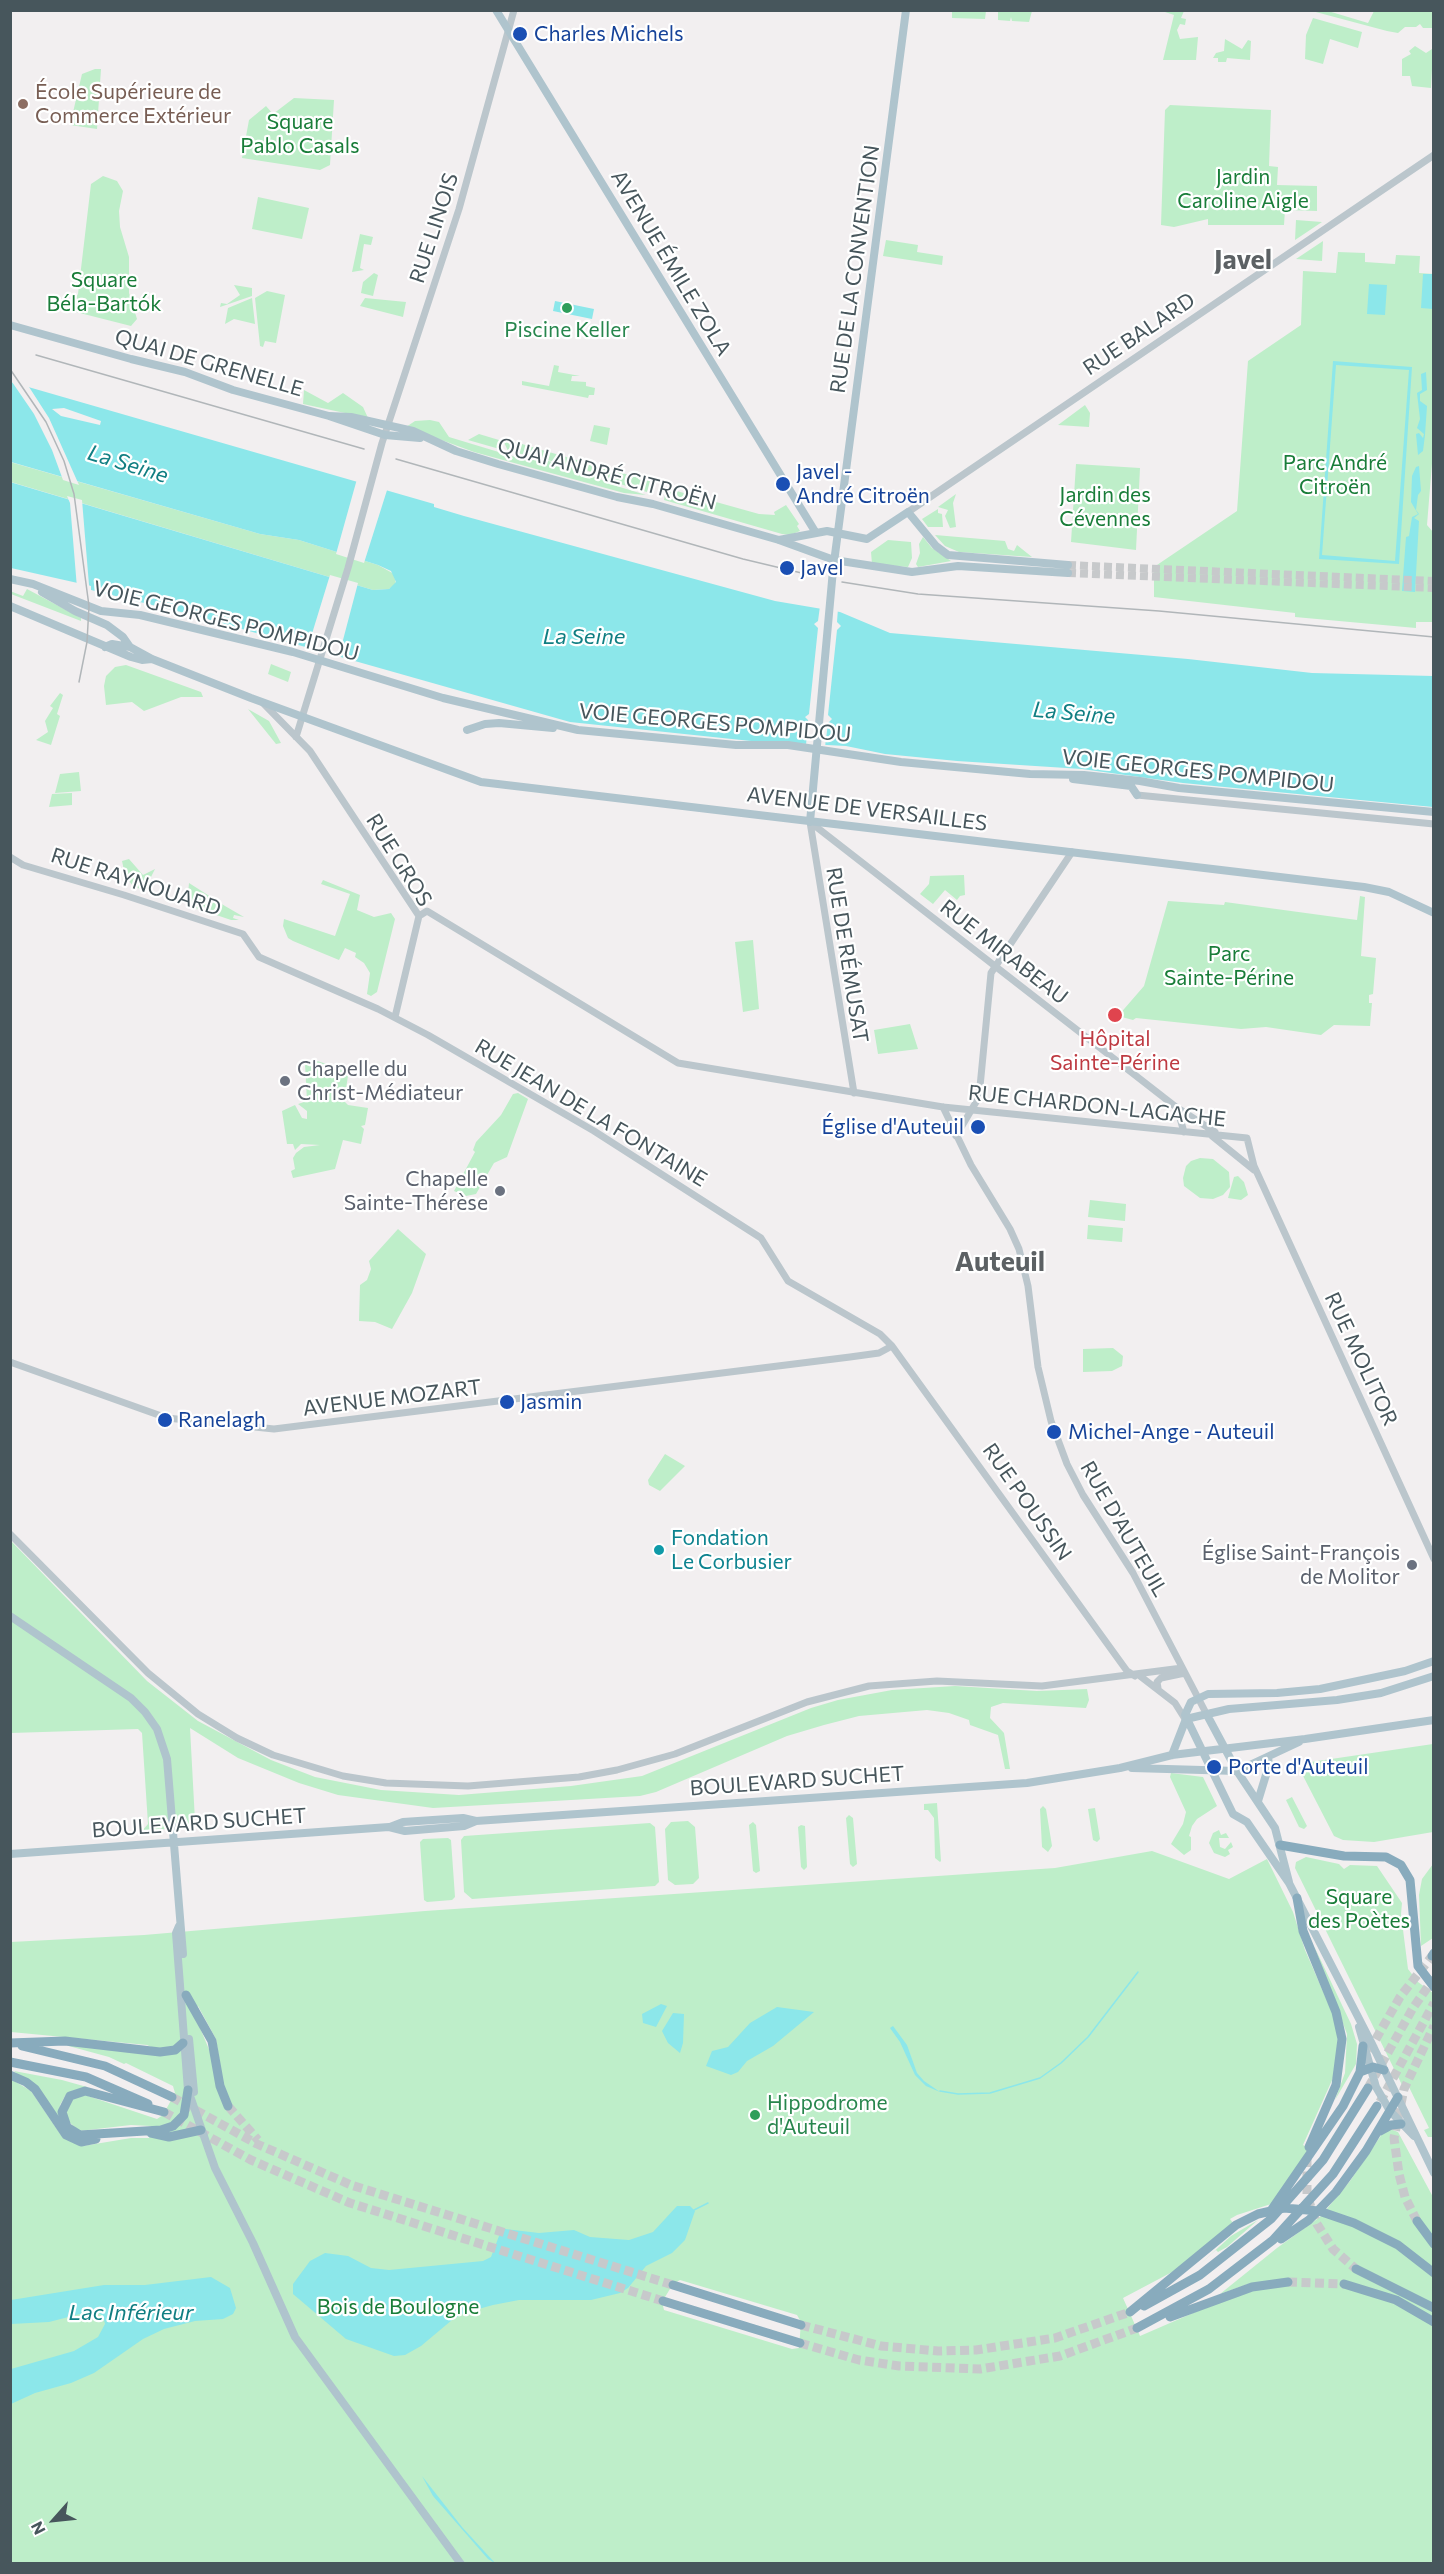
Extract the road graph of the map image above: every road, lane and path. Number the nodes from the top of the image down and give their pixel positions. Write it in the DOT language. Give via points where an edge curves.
graph roads {
  1 [pos="496,10"];
  2 [pos="514,10"];
  3 [pos="906,10"];
  4 [pos="508,32"];
  5 [pos="1434,156"];
  6 [pos="10,325"];
  7 [pos="329,416"];
  8 [pos="388,426"];
  9 [pos="385,435"];
  10 [pos="426,439"];
  11 [pos="908,512"];
  12 [pos="838,532"];
  13 [pos="816,533"];
  14 [pos="864,539"];
  15 [pos="779,540"];
  16 [pos="814,554"];
  17 [pos="834,560"];
  18 [pos="14,579"];
  19 [pos="10,606"];
  20 [pos="105,647"];
  21 [pos="130,647"];
  22 [pos="152,659"];
  23 [pos="262,701"];
  24 [pos="301,715"];
  25 [pos="467,730"];
  26 [pos="578,730"];
  27 [pos="296,736"];
  28 [pos="1046,774"];
  29 [pos="1137,795"];
  30 [pos="1434,812"];
  31 [pos="810,822"];
  32 [pos="1434,824"];
  33 [pos="1072,852"];
  34 [pos="10,857"];
  35 [pos="1434,913"];
  36 [pos="419,916"];
  37 [pos="250,942"];
  38 [pos="995,967"];
  39 [pos="394,1017"];
  40 [pos="854,1093"];
  41 [pos="943,1107"];
  42 [pos="1177,1108"];
  43 [pos="970,1110"];
  44 [pos="1191,1118"];
  45 [pos="1179,1121"];
  46 [pos="1186,1132"];
  47 [pos="1206,1134"];
  48 [pos="1222,1135"];
  49 [pos="956,1136"];
  50 [pos="1247,1138"];
  51 [pos="1257,1174"];
  52 [pos="892,1346"];
  53 [pos="10,1362"];
  54 [pos="10,1534"];
  55 [pos="1434,1559"];
  56 [pos="10,1616"];
  57 [pos="1434,1661"];
  58 [pos="1184,1671"];
  59 [pos="1136,1676"];
  60 [pos="1434,1676"];
  61 [pos="1159,1689"];
  62 [pos="1198,1698"];
  63 [pos="1207,1715"];
  64 [pos="1186,1719"];
  65 [pos="1434,1720"];
  66 [pos="1305,1739"];
  67 [pos="1224,1748"];
  68 [pos="1201,1751"];
  69 [pos="1189,1752"];
  70 [pos="1172,1755"];
  71 [pos="1268,1757"];
  72 [pos="1120,1768"];
  73 [pos="1161,1768"];
  74 [pos="1211,1771"];
  75 [pos="1237,1771"];
  76 [pos="1258,1801"];
  77 [pos="173,1843"];
  78 [pos="1280,1845"];
  79 [pos="10,1854"];
  80 [pos="1289,1882"];
  81 [pos="1297,1898"];
  82 [pos="179,1926"];
  83 [pos="1434,1987"];
  84 [pos="186,1995"];
  85 [pos="1356,2017"];
  86 [pos="10,2043"];
  87 [pos="183,2043"];
  88 [pos="1363,2046"];
  89 [pos="10,2062"];
  90 [pos="1362,2070"];
  91 [pos="1384,2070"];
  92 [pos="10,2075"];
  93 [pos="1368,2088"];
  94 [pos="188,2090"];
  95 [pos="172,2097"];
  96 [pos="1398,2097"];
  97 [pos="228,2106"];
  98 [pos="1377,2106"];
  99 [pos="1390,2111"];
  100 [pos="197,2119"];
  101 [pos="1401,2124"];
  102 [pos="201,2130"];
  103 [pos="146,2132"];
  104 [pos="1378,2133"];
  105 [pos="116,2134"];
  106 [pos="1417,2139"];
  107 [pos="1434,2173"];
  108 [pos="1417,2221"];
  109 [pos="1434,2244"];
  110 [pos="1240,2246"];
  111 [pos="1249,2261"];
  112 [pos="1356,2269"];
  113 [pos="1434,2272"];
  114 [pos="1288,2282"];
  115 [pos="1344,2284"];
  116 [pos="673,2285"];
  117 [pos="663,2301"];
  118 [pos="1434,2308"];
  119 [pos="1434,2322"];
  120 [pos="801,2325"];
  121 [pos="800,2343"];
  122 [pos="461,2564"];
  1 -- 4 [label="main road, AVENUE ÉMILE ZOLA"];
  2 -- 4 [label="street, RUE LINOIS"];
  3 -- 12 [label="main road, RUE DE LA CONVENTION"];
  4 -- 8 [label="street, RUE LINOIS" via="459,209"];
  4 -- 13 [label="main road, AVENUE ÉMILE ZOLA"];
  5 -- 11 [label="street, RUE BALARD"];
  6 -- 7 [label="main road, QUAI DE GRENELLE"];
  7 -- 8 [label="main road, QUAI DE GRENELLE"];
  7 -- 9 [label="main road, QUAI DE GRENELLE"];
  8 -- 9 [label="street, RUE LINOIS"];
  8 -- 10 [label="main road, QUAI ANDRÉ CITROËN" via="413,431"];
  9 -- 10 [label="main road, QUAI ANDRÉ CITROËN"];
  9 -- 24 [label="street, RUE LINOIS"];
  10 -- 15 [label="main road, QUAI ANDRÉ CITROËN" via="498,464"];
  11 -- 14 [label="main road, RUE BALARD"];
  11 -- 17 [label="main road, QUAI ANDRÉ CITROËN" via="948,555 1068,569 958,566 912,572"];
  12 -- 13 [label="main road, QUAI ANDRÉ CITROËN"];
  12 -- 14 [label="main road, QUAI ANDRÉ CITROËN"];
  12 -- 17 [label="main road, RUE DE LA CONVENTION"];
  13 -- 15 [label="main road, QUAI ANDRÉ CITROËN"];
  13 -- 16 [label="main road" via="811,544"];
  15 -- 16 [label="main road, QUAI ANDRÉ CITROËN"];
  16 -- 17 [label="main road, QUAI ANDRÉ CITROËN"];
  17 -- 31 [label="main road, RUE DE LA CONVENTION"];
  18 -- 21 [label="main road" via="106,625"];
  18 -- 26 [label="main road, VOIE GEORGES POMPIDOU" via="101,611 140,615 293,652 443,698"];
  19 -- 20 [label="main road"];
  20 -- 21 [label="main road"];
  20 -- 22 [label="main road" via="142,660"];
  21 -- 22 [label="main road"];
  22 -- 23 [label="main road, AVENUE DE VERSAILLES"];
  23 -- 24 [label="main road, AVENUE DE VERSAILLES"];
  23 -- 27 [label="street, RUE GROS"];
  24 -- 27 [label="street, RUE LINOIS"];
  24 -- 31 [label="main road, AVENUE DE VERSAILLES" via="481,782"];
  25 -- 26 [label="main road" via="499,723"];
  26 -- 28 [label="main road, VOIE GEORGES POMPIDOU" via="788,746 901,762"];
  27 -- 36 [label="street, RUE GROS" via="310,751"];
  28 -- 29 [label="main road" via="1131,786"];
  28 -- 30 [label="main road, VOIE GEORGES POMPIDOU" via="1140,780 1179,788"];
  29 -- 32 [label="street"];
  31 -- 33 [label="main road, AVENUE DE VERSAILLES"];
  31 -- 38 [label="street, RUE MIRABEAU"];
  31 -- 40 [label="street, RUE DE RÉMUSAT"];
  33 -- 35 [label="main road, AVENUE DE VERSAILLES" via="1365,887 1389,892"];
  33 -- 38 [label="street"];
  34 -- 37 [label="street, RUE RAYNOUARD" via="23,865 238,932"];
  36 -- 39 [label="street, RUE GROS"];
  36 -- 40 [label="street, RUE CHARDON-LAGACHE" via="427,911 678,1063"];
  37 -- 39 [label="street, RUE JEAN DE LA FONTAINE" via="259,957"];
  38 -- 42 [label="street, RUE MIRABEAU"];
  38 -- 43 [label="street" via="991,972 979,1097"];
  39 -- 52 [label="street, RUE JEAN DE LA FONTAINE" via="514,1083 755,1234 788,1281 880,1334"];
  40 -- 41 [label="street, RUE CHARDON-LAGACHE"];
  41 -- 43 [label="street, RUE CHARDON-LAGACHE"];
  41 -- 49 [label="street, RUE D'AUTEUIL"];
  42 -- 44 [label="street, RUE MIRABEAU"];
  42 -- 45 [label="street"];
  43 -- 46 [label="street, RUE CHARDON-LAGACHE"];
  43 -- 49 [label="street"];
  44 -- 45 [label="street"];
  44 -- 46 [label="street" via="1195,1128"];
  44 -- 48 [label="street, RUE MIRABEAU"];
  45 -- 46 [label="street"];
  46 -- 47 [label="street, RUE CHARDON-LAGACHE"];
  47 -- 48 [label="street, RUE CHARDON-LAGACHE"];
  47 -- 51 [label="street, RUE MOLITOR" via="1221,1141"];
  48 -- 50 [label="street, RUE CHARDON-LAGACHE"];
  49 -- 58 [label="street, RUE D'AUTEUIL" via="1019,1249 1028,1286 1038,1367 1066,1464 1133,1573"];
  50 -- 51 [label="street, RUE MOLITOR"];
  51 -- 55 [label="street, RUE MOLITOR"];
  52 -- 53 [label="street, AVENUE MOZART" via="879,1353 840,1359 274,1429 167,1418"];
  52 -- 59 [label="street, RUE POUSSIN" via="1126,1670"];
  54 -- 59 [label="street" via="175,1698 237,1738 273,1755 343,1776 386,1783 442,1786 579,1777 668,1756 807,1702 869,1686 937,1681 1042,1686"];
  56 -- 77 [label="main road" via="131,1698 153,1722 167,1759"];
  57 -- 62 [label="main road" via="1406,1671 1320,1689"];
  58 -- 59 [label="street"];
  58 -- 61 [label="street" via="1161,1677 1157,1682"];
  58 -- 62 [label="street, RUE D'AUTEUIL"];
  59 -- 61 [label="street, RUE POUSSIN"];
  60 -- 63 [label="main road" via="1381,1693"];
  61 -- 64 [label="street, RUE POUSSIN"];
  62 -- 63 [label="street, RUE D'AUTEUIL"];
  62 -- 64 [label="main road" via="1187,1707"];
  63 -- 64 [label="main road"];
  63 -- 67 [label="main road"];
  64 -- 68 [label="main road"];
  64 -- 70 [label="main road"];
  65 -- 66 [label="main road, BOULEVARD SUCHET"];
  66 -- 67 [label="main road, BOULEVARD SUCHET"];
  66 -- 71 [label="main road"];
  67 -- 68 [label="main road, BOULEVARD SUCHET"];
  67 -- 75 [label="main road"];
  68 -- 69 [label="main road, BOULEVARD SUCHET"];
  68 -- 74 [label="main road"];
  69 -- 70 [label="main road, BOULEVARD SUCHET"];
  69 -- 73 [label="main road"];
  70 -- 72 [label="main road, BOULEVARD SUCHET"];
  71 -- 75 [label="main road"];
  71 -- 76 [label="main road"];
  72 -- 73 [label="main road, BOULEVARD SUCHET"];
  72 -- 77 [label="main road, BOULEVARD SUCHET" via="1027,1783 476,1821 464,1826 405,1831 389,1827"];
  73 -- 74 [label="main road, BOULEVARD SUCHET"];
  74 -- 75 [label="main road, BOULEVARD SUCHET"];
  74 -- 80 [label="main road" via="1233,1814 1247,1822"];
  75 -- 76 [label="main road"];
  76 -- 78 [label="main road" via="1275,1828"];
  77 -- 79 [label="main road, BOULEVARD SUCHET"];
  77 -- 82 [label="main road"];
  78 -- 80 [label="main road"];
  78 -- 83 [label="highway" via="1344,1856 1386,1857 1401,1865 1410,1880 1418,1966"];
  80 -- 81 [label="main road"];
  81 -- 85 [label="main road"];
  81 -- 90 [label="highway" via="1303,1931 1336,2012 1342,2039 1336,2085 1309,2147"];
  82 -- 84 [label="main road"];
  82 -- 87 [label="main road" via="176,1934"];
  84 -- 97 [label="highway" via="212,2041"];
  84 -- 100 [label="main road"];
  85 -- 88 [label="main road"];
  85 -- 91 [label="main road"];
  86 -- 87 [label="highway" via="65,2041 160,2052 176,2050"];
  86 -- 95 [label="highway" via="105,2066"];
  87 -- 94 [label="main road"];
  88 -- 90 [label="highway"];
  89 -- 105 [label="highway" via="86,2077 164,2112 85,2091 65,2102 63,2120 73,2132"];
  90 -- 91 [label="highway"];
  90 -- 99 [label="main road"];
  90 -- 110 [label="highway" via="1329,2129 1273,2209"];
  91 -- 96 [label="main road"];
  92 -- 105 [label="highway" via="34,2089 70,2138 88,2142"];
  93 -- 110 [label="highway" via="1312,2174"];
  94 -- 100 [label="main road"];
  94 -- 103 [label="highway" via="186,2110 177,2122"];
  96 -- 99 [label="highway"];
  96 -- 106 [label="main road"];
  98 -- 111 [label="highway" via="1321,2190"];
  99 -- 101 [label="main road"];
  99 -- 104 [label="highway"];
  100 -- 102 [label="main road"];
  101 -- 104 [label="highway"];
  101 -- 106 [label="main road"];
  102 -- 103 [label="highway" via="169,2137"];
  102 -- 122 [label="main road" via="295,2337"];
  103 -- 105 [label="highway"];
  104 -- 111 [label="highway" via="1319,2210"];
  106 -- 107 [label="main road"];
  108 -- 109 [label="highway"];
  110 -- 113 [label="highway" via="1189,2282 1130,2312 1236,2225 1269,2210 1302,2208 1342,2218 1383,2236"];
  111 -- 114 [label="highway" via="1194,2299 1137,2328 1242,2290"];
  112 -- 118 [label="highway"];
  115 -- 119 [label="highway" via="1396,2300"];
  116 -- 120 [label="highway"];
  117 -- 121 [label="highway"];
}
